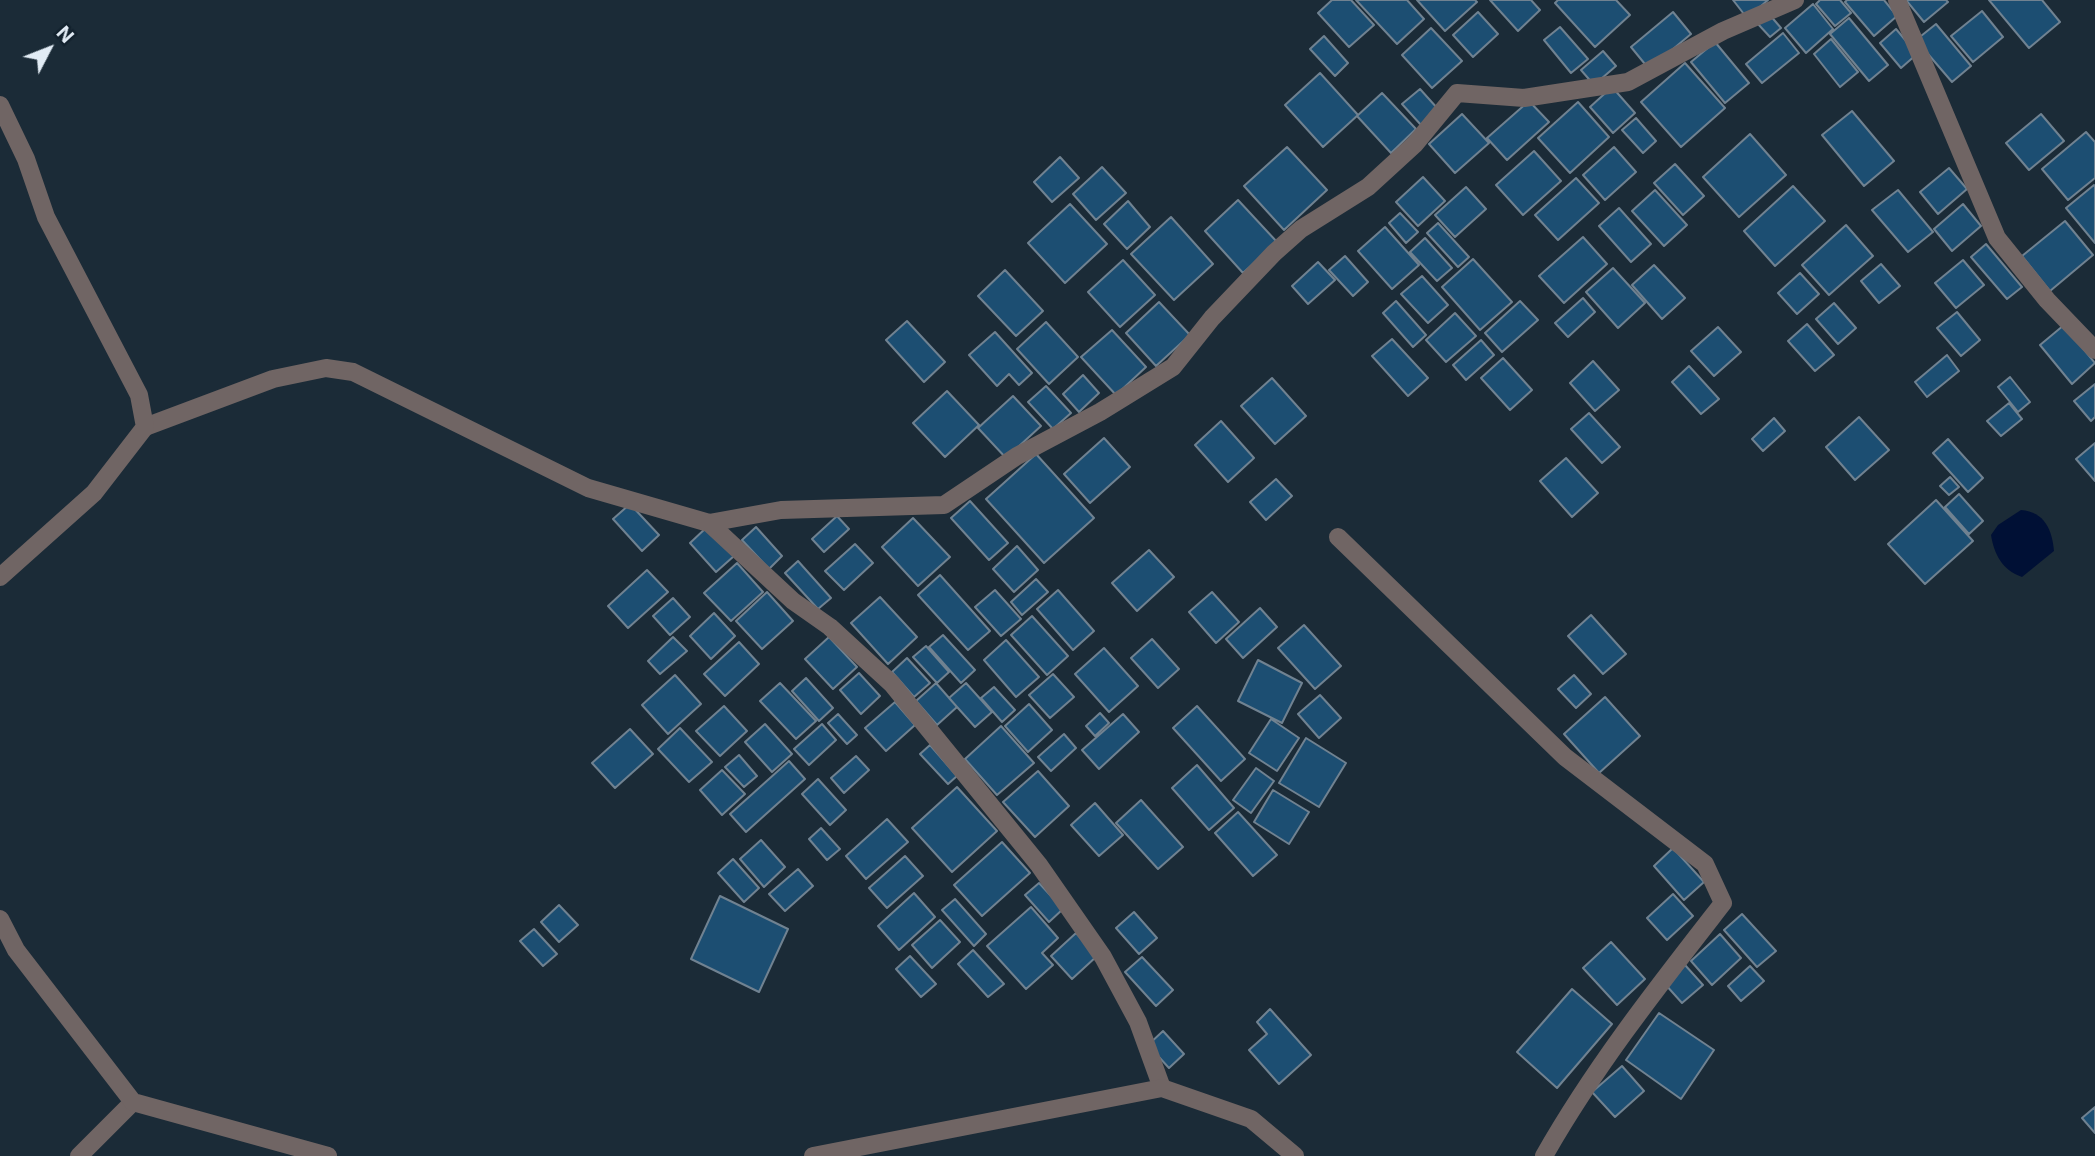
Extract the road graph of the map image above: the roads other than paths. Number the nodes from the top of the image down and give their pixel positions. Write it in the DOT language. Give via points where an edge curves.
graph roads {
  1 [pos="1796,0"];
  2 [pos="1897,0"];
  3 [pos="0,105"];
  4 [pos="2095,350"];
  5 [pos="145,427"];
  6 [pos="709,523"];
  7 [pos="1338,537"];
  8 [pos="0,578"];
  9 [pos="0,919"];
  10 [pos="1162,1088"];
  11 [pos="133,1102"];
  12 [pos="79,1156"];
  13 [pos="328,1156"];
  14 [pos="813,1156"];
  15 [pos="1295,1156"];
  16 [pos="1544,1156"];
  1 -- 6 [label="street" via="1723,31 1628,82 1524,98 1457,93 1415,144 1368,187 1301,229 1274,253 1173,367 1017,456 944,505 781,510"];
  2 -- 4 [label="street" via="1997,238"];
  3 -- 5 [label="street" via="26,159 46,217 139,395"];
  5 -- 6 [label="street" via="273,379 326,368 353,372 588,488"];
  5 -- 8 [label="street" via="94,493"];
  6 -- 10 [label="street" via="892,684 977,787 1103,957 1138,1022"];
  7 -- 16 [label="street" via="1565,757 1705,864 1723,903 1646,1002"];
  9 -- 11 [label="street" via="16,950"];
  10 -- 14 [label="street"];
  10 -- 15 [label="street" via="1251,1119"];
  11 -- 12 [label="street"];
  11 -- 13 [label="street"];
}
